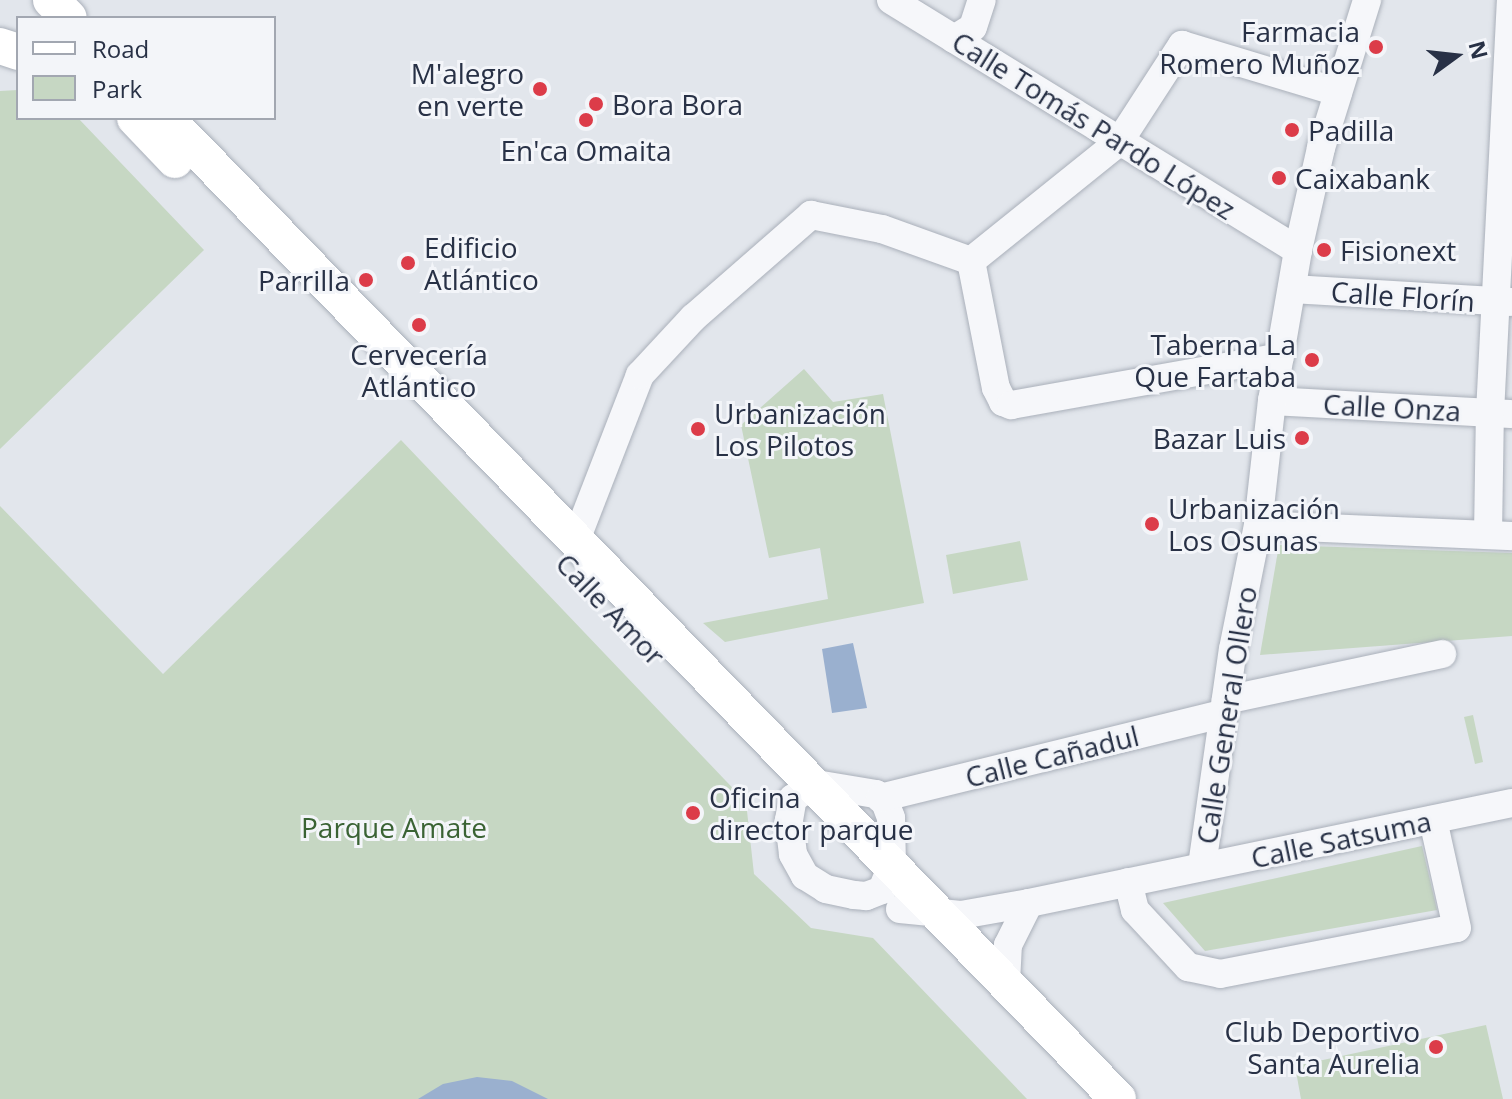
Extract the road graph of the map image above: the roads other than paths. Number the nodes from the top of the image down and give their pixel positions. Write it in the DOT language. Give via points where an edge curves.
graph roads {
  1 [pos="22,0"];
  2 [pos="51,0"];
  3 [pos="891,0"];
  4 [pos="982,0"];
  5 [pos="1367,0"];
  6 [pos="1511,0"];
  7 [pos="916,8"];
  8 [pos="37,16"];
  9 [pos="67,16"];
  10 [pos="954,39"];
  11 [pos="1338,92"];
  12 [pos="137,120"];
  13 [pos="168,120"];
  14 [pos="1119,142"];
  15 [pos="1298,250"];
  16 [pos="971,261"];
  17 [pos="1293,289"];
  18 [pos="1504,302"];
  19 [pos="1280,357"];
  20 [pos="1272,401"];
  21 [pos="1501,413"];
  22 [pos="1258,525"];
  23 [pos="1500,536"];
  24 [pos="576,540"];
  25 [pos="1442,654"];
  26 [pos="1224,707"];
  27 [pos="803,791"];
  28 [pos="880,798"];
  29 [pos="1512,803"];
  30 [pos="1433,820"];
  31 [pos="1202,866"];
  32 [pos="1128,882"];
  33 [pos="891,888"];
  34 [pos="1029,903"];
  35 [pos="938,913"];
  36 [pos="1006,982"];
  37 [pos="1087,1099"];
  38 [pos="1118,1099"];
  1 -- 8 [label="main road"];
  2 -- 9 [label="main road"];
  3 -- 7 [label="street, Calle Tomás Pardo López"];
  4 -- 10 [label="street" via="973,27"];
  5 -- 11 [label="street, Calle General Ollero"];
  6 -- 18 [label="street"];
  7 -- 10 [label="street, Calle Tomás Pardo López"];
  10 -- 14 [label="street, Calle Tomás Pardo López"];
  11 -- 14 [label="street" via="1182,45"];
  11 -- 15 [label="street, Calle General Ollero"];
  12 -- 27 [label="main road, Calle Amor"];
  13 -- 24 [label="main road, Calle Amor"];
  14 -- 15 [label="street, Calle Tomás Pardo López"];
  14 -- 16 [label="street"];
  15 -- 17 [label="street, Calle General Ollero"];
  16 -- 19 [label="street" via="996,388 1003,402 1011,405"];
  16 -- 24 [label="street, Calle Amor" via="882,229 811,215 693,318 640,375"];
  17 -- 18 [label="street, Calle Florín"];
  17 -- 19 [label="street, Calle General Ollero"];
  18 -- 21 [label="street"];
  19 -- 20 [label="street, Calle General Ollero"];
  20 -- 21 [label="street, Calle Onza"];
  20 -- 22 [label="street, Calle General Ollero"];
  21 -- 23 [label="street"];
  22 -- 23 [label="street"];
  22 -- 26 [label="street, Calle General Ollero"];
  24 -- 27 [label="main road, Calle Amor"];
  25 -- 26 [label="street, Calle Cañadul"];
  26 -- 28 [label="street, Calle Cañadul"];
  26 -- 31 [label="street, Calle General Ollero"];
  27 -- 28 [label="street" via="842,787"];
  27 -- 33 [label="main road, Calle Amor"];
  27 -- 33 [label="street" via="789,820 793,854 805,876 826,889 854,895"];
  28 -- 33 [label="street" via="891,818"];
  29 -- 30 [label="street, Calle Satsuma"];
  30 -- 31 [label="street, Calle Satsuma"];
  30 -- 32 [label="street" via="1457,928 1220,974 1188,967 1135,910"];
  31 -- 32 [label="street, Calle Satsuma"];
  32 -- 34 [label="street, Calle Satsuma"];
  33 -- 35 [label="main road, Calle Amor"];
  33 -- 37 [label="main road, Calle Amor"];
  34 -- 35 [label="street, Calle Satsuma" via="961,915"];
  34 -- 36 [label="street" via="1008,945"];
  35 -- 36 [label="main road, Calle Amor"];
  36 -- 38 [label="main road, Calle Amor"];
}
